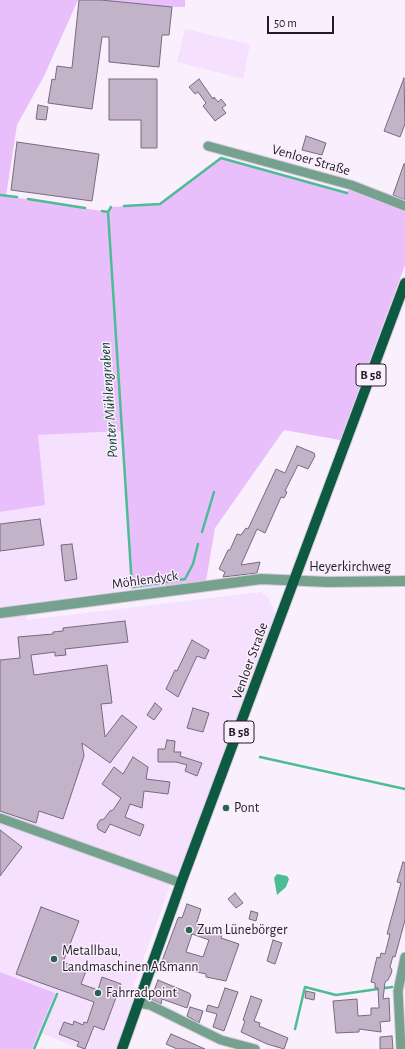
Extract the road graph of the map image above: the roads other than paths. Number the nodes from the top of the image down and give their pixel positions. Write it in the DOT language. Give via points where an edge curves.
graph roads {
  1 [pos="208,146"];
  2 [pos="405,206"];
  3 [pos="405,283"];
  4 [pos="295,580"];
  5 [pos="405,581"];
  6 [pos="0,614"];
  7 [pos="0,818"];
  8 [pos="181,883"];
  9 [pos="405,957"];
  10 [pos="138,1003"];
  11 [pos="221,1045"];
  12 [pos="122,1049"];
  13 [pos="255,1049"];
  14 [pos="401,1049"];
  1 -- 2 [label="street, Venloer Straße" via="351,186"];
  3 -- 4 [label="main road, Venloer Straße / B 58"];
  4 -- 5 [label="street, Heyerkirchweg"];
  4 -- 6 [label="street, Möhlendyck" via="261,579"];
  4 -- 8 [label="main road, Venloer Straße / B 58"];
  7 -- 8 [label="street"];
  8 -- 10 [label="main road, Venloer Straße / B 58"];
  9 -- 14 [label="street" via="398,991"];
  10 -- 11 [label="street" via="150,1005"];
  10 -- 12 [label="main road, Venloer Straße / B 58"];
  11 -- 13 [label="street"];
}
